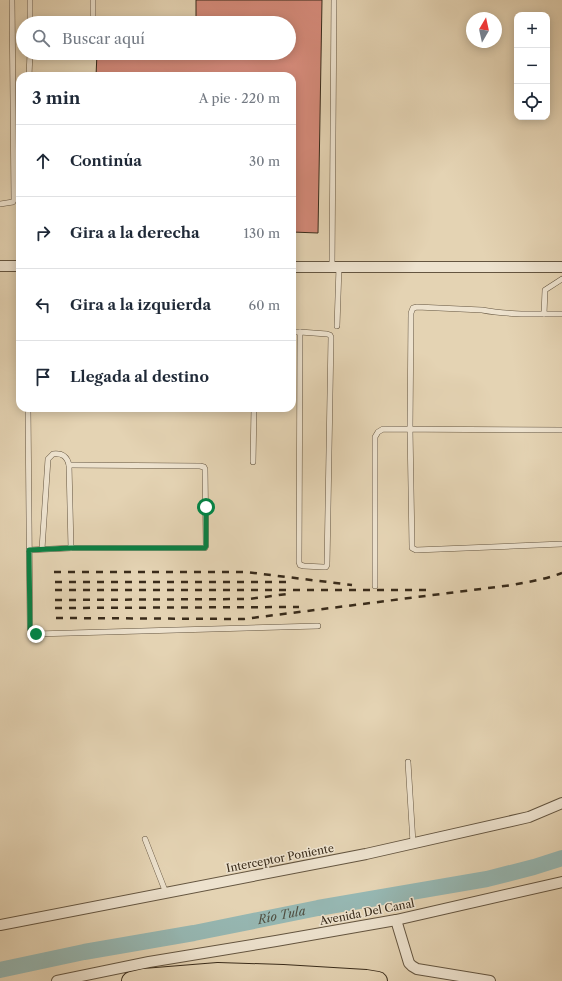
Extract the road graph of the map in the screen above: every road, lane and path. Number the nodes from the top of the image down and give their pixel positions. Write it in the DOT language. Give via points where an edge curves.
graph roads {
  1 [pos="12,0"];
  2 [pos="30,0"];
  3 [pos="93,0"];
  4 [pos="334,0"];
  5 [pos="30,16"];
  6 [pos="93,16"];
  7 [pos="30,60"];
  8 [pos="29,72"];
  9 [pos="0,204"];
  10 [pos="0,266"];
  11 [pos="16,266"];
  12 [pos="296,267"];
  13 [pos="336,267"];
  14 [pos="562,267"];
  15 [pos="562,279"];
  16 [pos="544,314"];
  17 [pos="562,314"];
  18 [pos="337,326"];
  19 [pos="296,332"];
  20 [pos="300,332"];
  21 [pos="28,412"];
  22 [pos="254,412"];
  23 [pos="410,429"];
  24 [pos="562,430"];
  25 [pos="253,462"];
  26 [pos="69,465"];
  27 [pos="562,544"];
  28 [pos="71,548"];
  29 [pos="42,549"];
  30 [pos="29,550"];
  31 [pos="375,586"];
  32 [pos="318,626"];
  33 [pos="408,762"];
  34 [pos="562,803"];
  35 [pos="145,839"];
  36 [pos="413,843"];
  37 [pos="562,882"];
  38 [pos="166,893"];
  39 [pos="396,920"];
  40 [pos="0,926"];
  41 [pos="57,981"];
  42 [pos="130,981"];
  43 [pos="378,981"];
  44 [pos="490,981"];
  1 -- 9 [label="lane" via="14,200"];
  2 -- 5 [label="lane"];
  3 -- 6 [label="lane"];
  4 -- 13 [label="lane"];
  7 -- 8 [label="lane"];
  10 -- 11 [label="street"];
  12 -- 13 [label="street"];
  13 -- 14 [label="street"];
  13 -- 18 [label="lane"];
  15 -- 16 [label="lane" via="545,290"];
  16 -- 17 [label="lane"];
  16 -- 23 [label="lane" via="413,308"];
  19 -- 20 [label="lane"];
  20 -- 20 [label="lane" via="299,562 304,566 326,567 331,337 327,334"];
  21 -- 30 [label="lane"];
  22 -- 25 [label="lane"];
  23 -- 24 [label="lane"];
  23 -- 27 [label="lane" via="412,548 416,550"];
  23 -- 31 [label="lane" via="383,429 376,437"];
  26 -- 28 [label="lane"];
  26 -- 28 [label="lane" via="204,467 206,507 205,548"];
  26 -- 29 [label="lane" via="63,455 53,454 48,460"];
  28 -- 29 [label="lane"];
  29 -- 30 [label="lane"];
  30 -- 32 [label="lane" via="30,629 36,634"];
  33 -- 36 [label="lane"];
  34 -- 36 [label="street, Interceptor Poniente" via="529,817"];
  35 -- 38 [label="lane"];
  36 -- 38 [label="street, Interceptor Poniente"];
  37 -- 39 [label="street, Avenida Del Canal"];
  38 -- 40 [label="street, Interceptor Poniente"];
  39 -- 41 [label="street, Avenida Del Canal" via="148,962"];
  39 -- 44 [label="street" via="412,966 417,969"];
  42 -- 43 [label="highway" via="218,972"];
}
